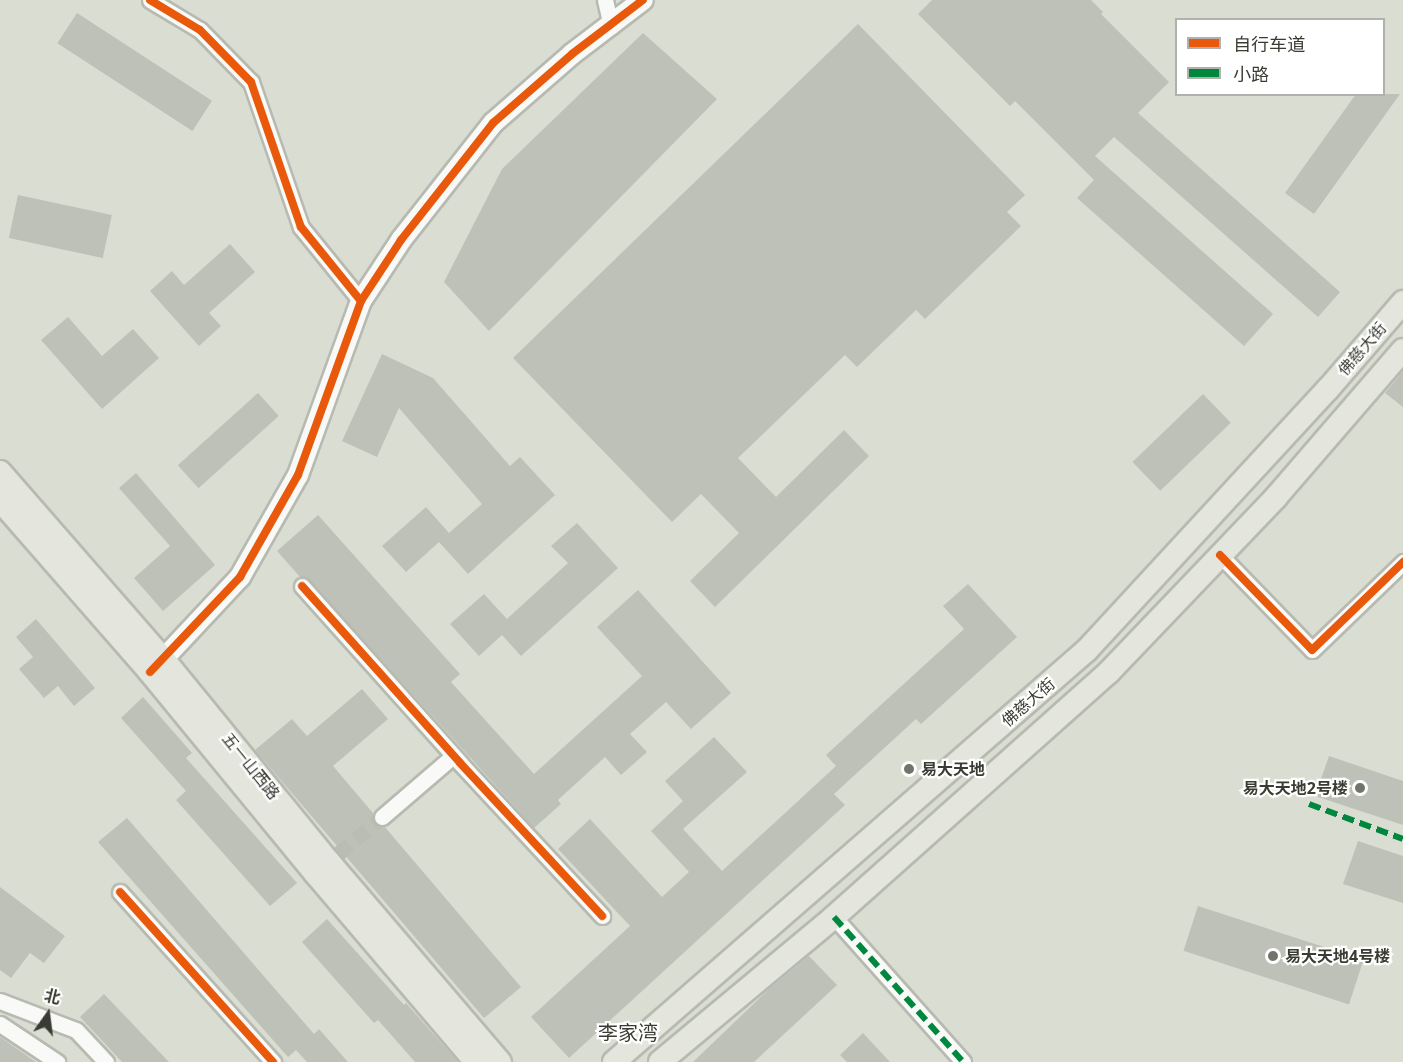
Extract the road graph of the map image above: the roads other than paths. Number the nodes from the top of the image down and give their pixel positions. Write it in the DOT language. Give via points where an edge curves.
graph roads {
  1 [pos="150,0"];
  2 [pos="605,0"];
  3 [pos="643,0"];
  4 [pos="611,26"];
  5 [pos="361,301"];
  6 [pos="1403,302"];
  7 [pos="1403,350"];
  8 [pos="0,472"];
  9 [pos="0,500"];
  10 [pos="1220,555"];
  11 [pos="1403,562"];
  12 [pos="302,586"];
  13 [pos="157,666"];
  14 [pos="453,756"];
  15 [pos="382,817"];
  16 [pos="120,892"];
  17 [pos="602,916"];
  18 [pos="834,917"];
  19 [pos="0,1001"];
  20 [pos="0,1024"];
  21 [pos="48,1060"];
  22 [pos="106,1062"];
  23 [pos="273,1062"];
  24 [pos="476,1062"];
  25 [pos="500,1062"];
  26 [pos="614,1062"];
  27 [pos="660,1062"];
  28 [pos="963,1062"];
  1 -- 5 [label="street" via="200,30 251,82 301,227"];
  2 -- 4 [label="street"];
  3 -- 4 [label="street"];
  4 -- 5 [label="street" via="572,54 493,123 401,240"];
  5 -- 13 [label="street" via="298,475 240,577"];
  6 -- 26 [label="main road, 佛慈大街" via="1087,650"];
  7 -- 10 [label="main road, 佛慈大街" via="1276,497"];
  8 -- 13 [label="main road, 五一山西路"];
  9 -- 13 [label="main road, 五一山西路"];
  10 -- 11 [label="street" via="1312,650"];
  10 -- 18 [label="main road, 佛慈大街" via="1109,672"];
  12 -- 14 [label="street"];
  13 -- 24 [label="main road, 五一山西路" via="315,873"];
  13 -- 25 [label="main road, 五一山西路" via="334,858"];
  14 -- 15 [label="street"];
  14 -- 17 [label="street"];
  16 -- 23 [label="street"];
  18 -- 27 [label="main road, 佛慈大街"];
  18 -- 28 [label="street"];
  19 -- 22 [label="street" via="76,1030"];
  20 -- 21 [label="street"];
}
